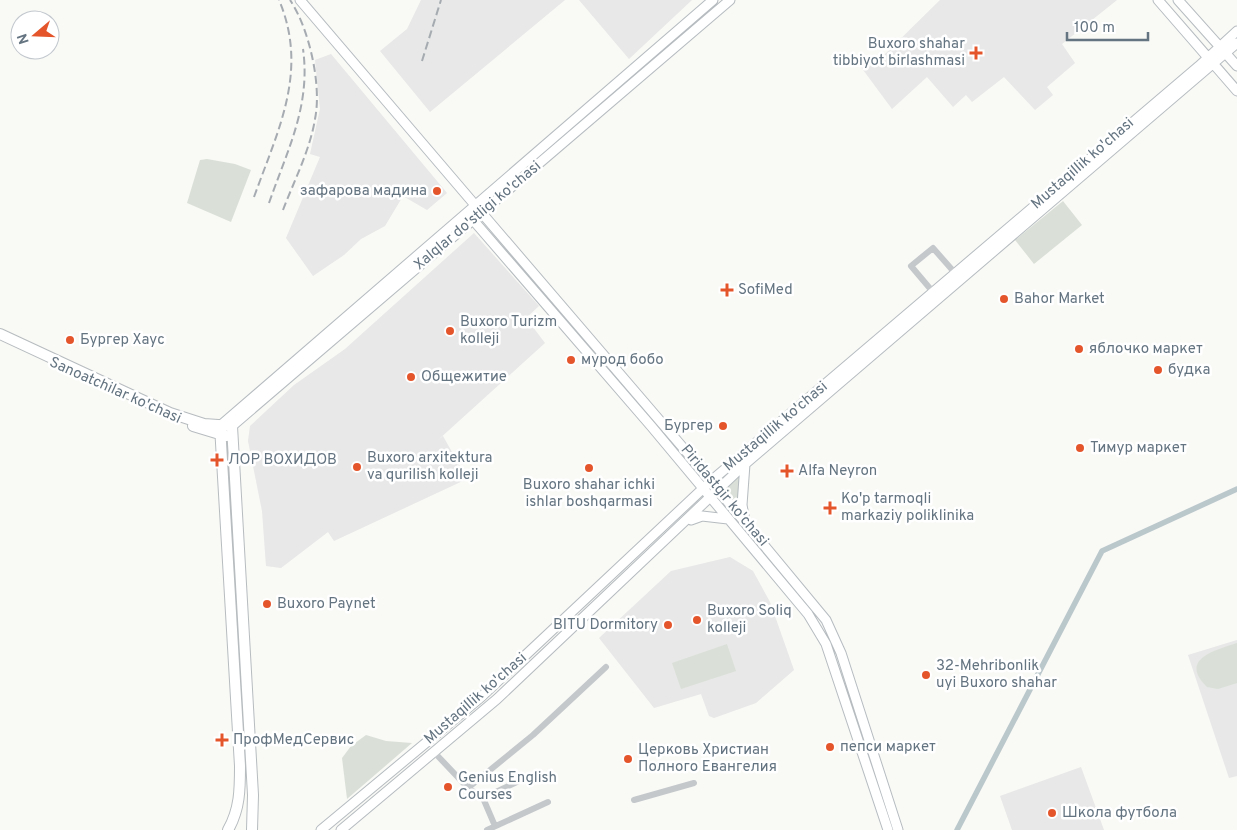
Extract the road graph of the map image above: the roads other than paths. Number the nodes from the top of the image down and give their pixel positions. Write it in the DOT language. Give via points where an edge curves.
graph roads {
  1 [pos="300,0"];
  2 [pos="713,0"];
  3 [pos="730,0"];
  4 [pos="1158,0"];
  5 [pos="1178,0"];
  6 [pos="1237,31"];
  7 [pos="1237,43"];
  8 [pos="1223,50"];
  9 [pos="1211,61"];
  10 [pos="1237,66"];
  11 [pos="1237,90"];
  12 [pos="1123,129"];
  13 [pos="1130,136"];
  14 [pos="475,205"];
  15 [pos="482,212"];
  16 [pos="466,213"];
  17 [pos="474,220"];
  18 [pos="1015,228"];
  19 [pos="955,273"];
  20 [pos="933,292"];
  21 [pos="0,334"];
  22 [pos="888,337"];
  23 [pos="0,339"];
  24 [pos="597,357"];
  25 [pos="794,416"];
  26 [pos="220,426"];
  27 [pos="232,431"];
  28 [pos="221,436"];
  29 [pos="745,464"];
  30 [pos="711,481"];
  31 [pos="703,488"];
  32 [pos="718,490"];
  33 [pos="710,497"];
  34 [pos="728,519"];
  35 [pos="744,521"];
  36 [pos="684,524"];
  37 [pos="546,637"];
  38 [pos="554,646"];
  39 [pos="844,660"];
  40 [pos="833,664"];
  41 [pos="606,667"];
  42 [pos="236,709"];
  43 [pos="248,709"];
  44 [pos="432,738"];
  45 [pos="437,750"];
  46 [pos="532,775"];
  47 [pos="694,783"];
  48 [pos="468,788"];
  49 [pos="483,798"];
  50 [pos="634,800"];
  51 [pos="548,802"];
  52 [pos="496,826"];
  53 [pos="228,830"];
  54 [pos="252,830"];
  55 [pos="321,830"];
  56 [pos="341,830"];
  57 [pos="487,830"];
  58 [pos="888,830"];
  59 [pos="898,830"];
  1 -- 14 [label="main road, Piridastgir ko'chasi"];
  2 -- 14 [label="main road, Xalqlar do'stligi ko'chasi"];
  3 -- 15 [label="main road, Xalqlar do'stligi ko'chasi"];
  4 -- 9 [label="main road"];
  5 -- 8 [label="main road"];
  6 -- 8 [label="main road, Mustaqillik ko'chasi"];
  7 -- 8 [label="main road, Mustaqillik ko'chasi"];
  8 -- 9 [label="main road, Mustaqillik ko'chasi"];
  8 -- 10 [label="main road"];
  9 -- 11 [label="main road"];
  9 -- 12 [label="main road, Mustaqillik ko'chasi"];
  9 -- 13 [label="main road, Mustaqillik ko'chasi"];
  12 -- 13 [label="main road"];
  12 -- 18 [label="main road, Mustaqillik ko'chasi"];
  13 -- 18 [label="main road, Mustaqillik ko'chasi"];
  14 -- 15 [label="main road, Piridastgir ko'chasi"];
  14 -- 16 [label="main road, Xalqlar do'stligi ko'chasi"];
  15 -- 17 [label="main road, Xalqlar do'stligi ko'chasi"];
  15 -- 24 [label="main road, Piridastgir ko'chasi"];
  16 -- 17 [label="main road, Piridastgir ko'chasi"];
  16 -- 26 [label="main road, Xalqlar do'stligi ko'chasi"];
  17 -- 24 [label="main road, Piridastgir ko'chasi"];
  17 -- 27 [label="main road, Xalqlar do'stligi ko'chasi"];
  18 -- 19 [label="main road, Mustaqillik ko'chasi"];
  18 -- 22 [label="main road, Mustaqillik ko'chasi"];
  19 -- 20 [label="main road, Mustaqillik ko'chasi"];
  19 -- 20 [label="street" via="933,248 911,266"];
  20 -- 22 [label="main road, Mustaqillik ko'chasi"];
  21 -- 26 [label="main road, Sanoatchilar ko'chasi" via="170,413 194,422"];
  22 -- 25 [label="main road, Mustaqillik ko'chasi"];
  23 -- 28 [label="main road, Sanoatchilar ko'chasi" via="166,415"];
  24 -- 30 [label="main road, Piridastgir ko'chasi"];
  24 -- 31 [label="main road, Piridastgir ko'chasi"];
  25 -- 29 [label="main road, Mustaqillik ko'chasi"];
  25 -- 30 [label="main road, Mustaqillik ko'chasi"];
  26 -- 27 [label="main road, Sanoatchilar ko'chasi"];
  26 -- 28 [label="main road"];
  27 -- 28 [label="main road, Sanoatchilar ko'chasi"];
  27 -- 43 [label="main road"];
  28 -- 42 [label="main road"];
  29 -- 32 [label="main road, Mustaqillik ko'chasi"];
  29 -- 35 [label="main road"];
  30 -- 31 [label="main road, Mustaqillik ko'chasi"];
  30 -- 32 [label="main road, Piridastgir ko'chasi"];
  31 -- 33 [label="main road, Piridastgir ko'chasi"];
  31 -- 37 [label="main road, Mustaqillik ko'chasi"];
  32 -- 33 [label="main road, Mustaqillik ko'chasi"];
  32 -- 35 [label="main road, Piridastgir ko'chasi"];
  33 -- 34 [label="main road, Piridastgir ko'chasi"];
  33 -- 36 [label="main road, Mustaqillik ko'chasi"];
  34 -- 36 [label="main road" via="702,516"];
  34 -- 40 [label="main road, Piridastgir ko'chasi" via="808,614 826,644"];
  35 -- 39 [label="main road, Piridastgir ko'chasi" via="826,620"];
  36 -- 38 [label="main road, Mustaqillik ko'chasi"];
  37 -- 38 [label="main road"];
  37 -- 44 [label="main road, Mustaqillik ko'chasi"];
  38 -- 45 [label="main road, Mustaqillik ko'chasi"];
  39 -- 40 [label="main road"];
  39 -- 59 [label="main road, Piridastgir ko'chasi"];
  40 -- 58 [label="main road, Piridastgir ko'chasi"];
  41 -- 48 [label="street" via="533,735"];
  42 -- 43 [label="main road"];
  42 -- 53 [label="main road" via="240,795 237,812"];
  43 -- 54 [label="main road"];
  44 -- 45 [label="main road"];
  44 -- 55 [label="main road, Mustaqillik ko'chasi"];
  45 -- 48 [label="street"];
  45 -- 56 [label="main road, Mustaqillik ko'chasi"];
  46 -- 49 [label="street"];
  47 -- 50 [label="street"];
  48 -- 49 [label="street"];
  49 -- 52 [label="street"];
  51 -- 52 [label="street"];
  52 -- 57 [label="street"];
}
